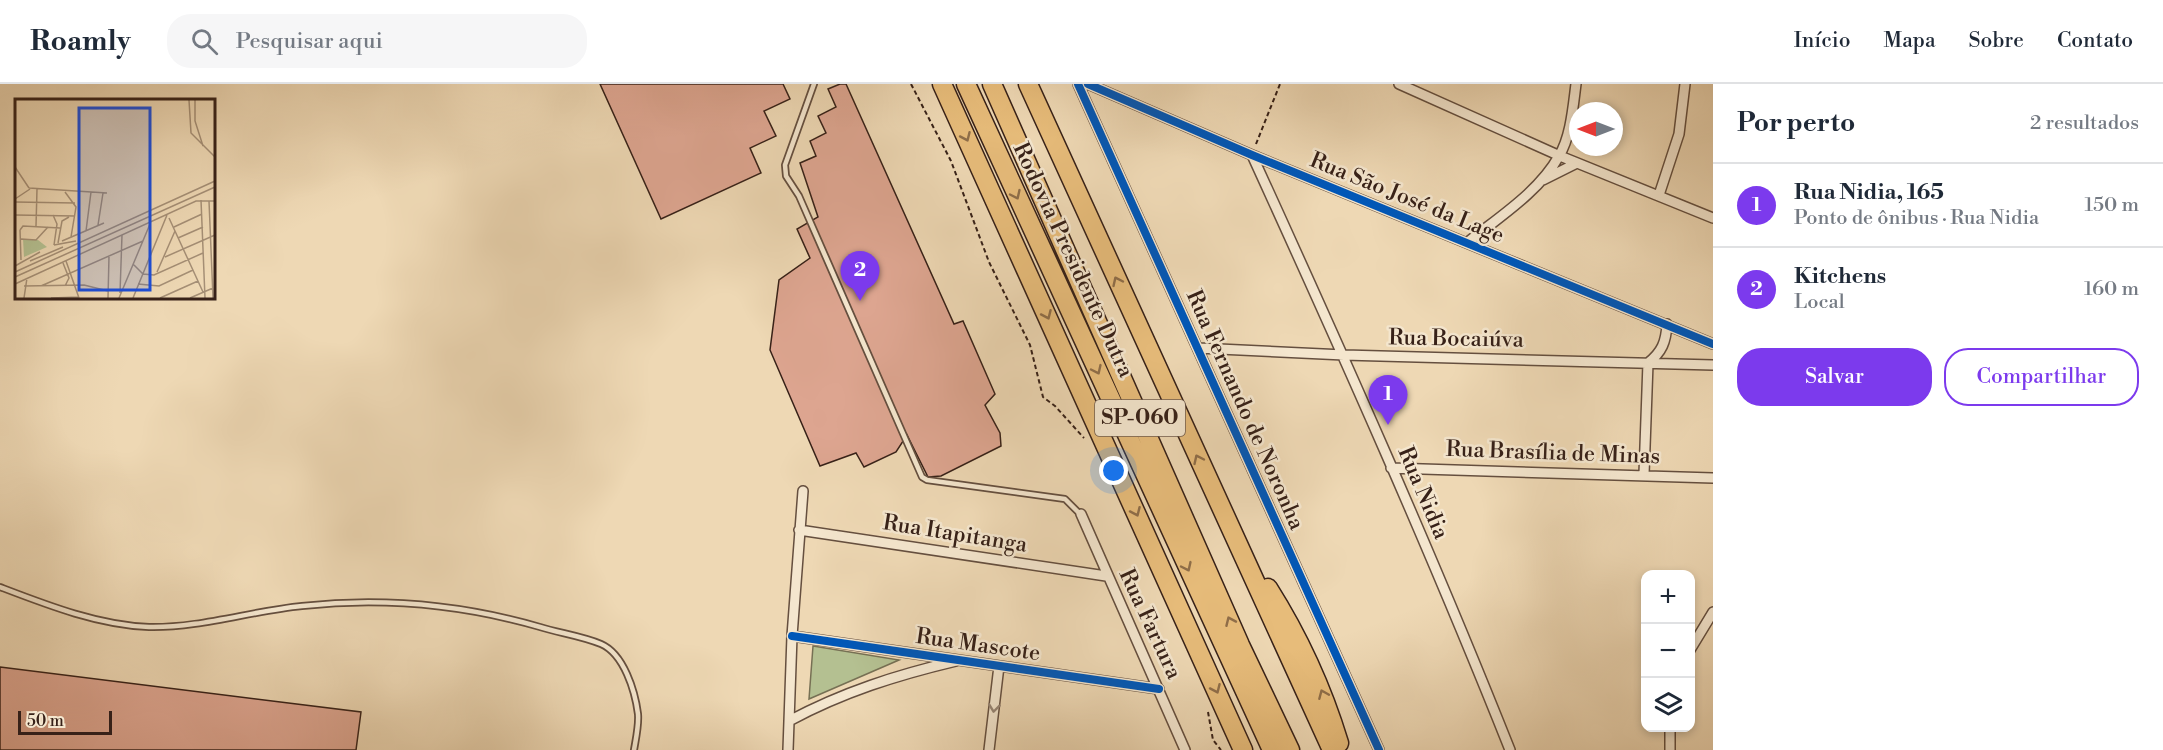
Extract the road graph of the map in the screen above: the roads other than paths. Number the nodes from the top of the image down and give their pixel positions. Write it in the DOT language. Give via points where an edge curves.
graph roads {
  1 [pos="814,84"];
  2 [pos="942,84"];
  3 [pos="966,84"];
  4 [pos="992,84"];
  5 [pos="1028,84"];
  6 [pos="1078,84"];
  7 [pos="1088,84"];
  8 [pos="1399,84"];
  9 [pos="1576,84"];
  10 [pos="1684,84"];
  11 [pos="1252,155"];
  12 [pos="1560,156"];
  13 [pos="1577,163"];
  14 [pos="1538,183"];
  15 [pos="1659,195"];
  16 [pos="1713,218"];
  17 [pos="1468,242"];
  18 [pos="1667,324"];
  19 [pos="1713,344"];
  20 [pos="1198,348"];
  21 [pos="1344,356"];
  22 [pos="1648,363"];
  23 [pos="1713,366"];
  24 [pos="1391,468"];
  25 [pos="1644,474"];
  26 [pos="1713,478"];
  27 [pos="803,491"];
  28 [pos="1222,512"];
  29 [pos="1081,514"];
  30 [pos="799,530"];
  31 [pos="1106,576"];
  32 [pos="0,587"];
  33 [pos="1713,612"];
  34 [pos="792,636"];
  35 [pos="1695,642"];
  36 [pos="961,660"];
  37 [pos="999,666"];
  38 [pos="1158,689"];
  39 [pos="789,721"];
  40 [pos="1671,732"];
  41 [pos="634,750"];
  42 [pos="789,750"];
  43 [pos="988,750"];
  44 [pos="1185,750"];
  45 [pos="1243,750"];
  46 [pos="1272,750"];
  47 [pos="1290,750"];
  48 [pos="1332,750"];
  49 [pos="1341,750"];
  50 [pos="1379,750"];
  51 [pos="1510,750"];
  52 [pos="1671,750"];
  1 -- 29 [label="lane" via="785,165 786,176 799,196 922,477 1065,499"];
  2 -- 45 [label="highway, one-way"];
  3 -- 46 [label="highway, Rodovia Presidente Dutra / SP-060, one-way"];
  47 -- 4 [label="highway, Rodovia Presidente Dutra / SP-060, one-way"];
  28 -- 5 [label="highway, Rodovia Presidente Dutra / SP-060, one-way"];
  6 -- 20 [label="street, Rua Fernando de Noronha"];
  7 -- 11 [label="street, Rua São José da Lage"];
  8 -- 12 [label="street"];
  9 -- 12 [label="street"];
  10 -- 15 [label="street" via="1679,134"];
  11 -- 17 [label="street, Rua São José da Lage"];
  11 -- 21 [label="street, Rua Nidia"];
  12 -- 13 [label="street"];
  12 -- 14 [label="street"];
  13 -- 14 [label="street"];
  13 -- 15 [label="street"];
  14 -- 17 [label="street"];
  15 -- 16 [label="street"];
  17 -- 18 [label="street, Rua São José da Lage"];
  18 -- 19 [label="street, Rua São José da Lage"];
  18 -- 22 [label="street" via="1660,354"];
  20 -- 21 [label="street, Rua Bocaiúva"];
  20 -- 50 [label="street, Rua Fernando de Noronha"];
  21 -- 22 [label="street, Rua Bocaiúva"];
  21 -- 24 [label="street, Rua Nidia"];
  22 -- 23 [label="street, Rua Bocaiúva"];
  22 -- 25 [label="street"];
  24 -- 25 [label="street, Rua Brasília de Minas"];
  24 -- 51 [label="street, Rua Nidia"];
  25 -- 26 [label="street, Rua Brasília de Minas"];
  27 -- 30 [label="street"];
  28 -- 48 [label="highway, Rodovia Presidente Dutra / SP-060"];
  49 -- 28 [label="highway, one-way" via="1303,648"];
  29 -- 31 [label="street, Rua Fartura"];
  30 -- 31 [label="street, Rua Itapitanga"];
  30 -- 34 [label="street"];
  31 -- 38 [label="street, Rua Fartura"];
  32 -- 41 [label="lane" via="99,620 148,627 302,606 412,602 469,609 523,622 603,645 617,659 631,681 638,715"];
  33 -- 35 [label="street"];
  34 -- 36 [label="street, Rua Mascote"];
  34 -- 39 [label="street"];
  36 -- 37 [label="street, Rua Mascote"];
  36 -- 39 [label="street" via="830,699"];
  37 -- 38 [label="street, Rua Mascote"];
  37 -- 43 [label="street, one-way"];
  38 -- 44 [label="street, Rua Fartura"];
  39 -- 42 [label="street"];
  40 -- 52 [label="street"];
}
